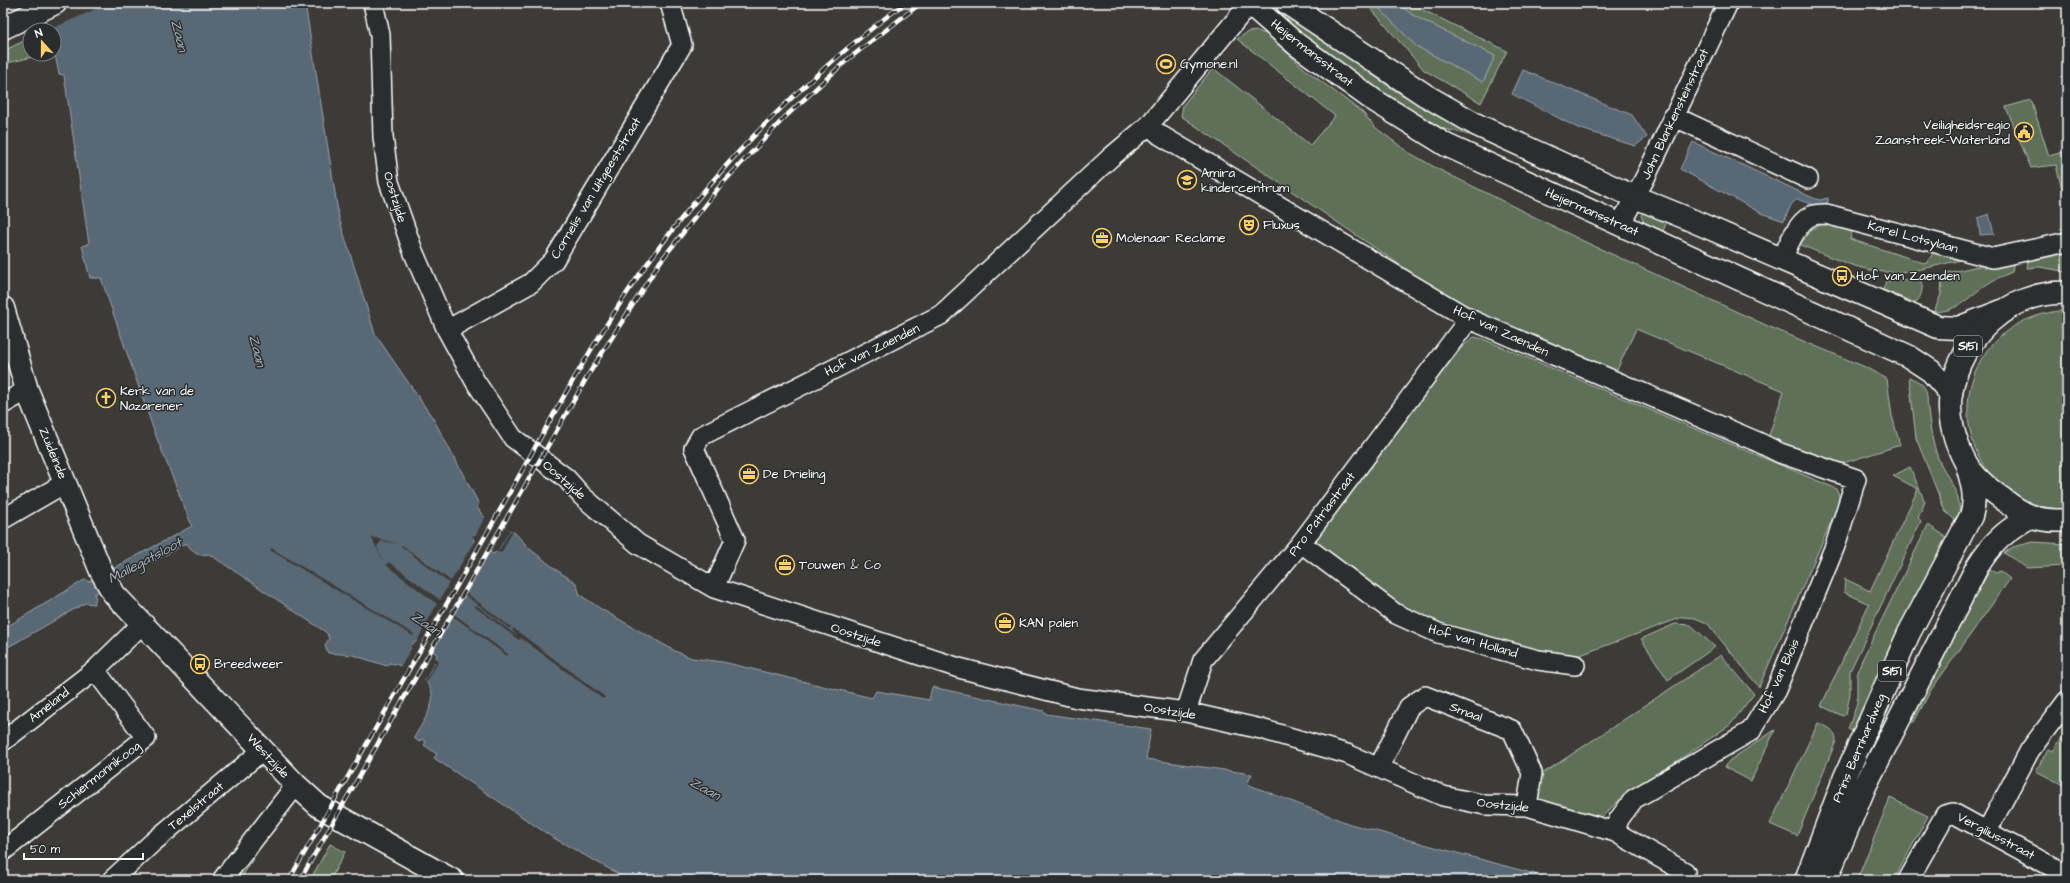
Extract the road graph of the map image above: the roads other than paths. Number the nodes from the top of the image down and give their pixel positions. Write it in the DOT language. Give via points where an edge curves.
graph roads {
  1 [pos="373,3"];
  2 [pos="670,3"];
  3 [pos="1249,3"];
  4 [pos="1287,3"];
  5 [pos="1728,3"];
  6 [pos="50,5"];
  7 [pos="3,28"];
  8 [pos="1673,116"];
  9 [pos="1149,125"];
  10 [pos="1808,179"];
  11 [pos="1635,197"];
  12 [pos="1620,225"];
  13 [pos="2067,242"];
  14 [pos="1782,260"];
  15 [pos="2067,293"];
  16 [pos="3,308"];
  17 [pos="2003,311"];
  18 [pos="1469,319"];
  19 [pos="447,330"];
  20 [pos="26,390"];
  21 [pos="1951,394"];
  22 [pos="3,404"];
  23 [pos="1967,465"];
  24 [pos="1856,479"];
  25 [pos="65,483"];
  26 [pos="2030,517"];
  27 [pos="3,519"];
  28 [pos="2067,520"];
  29 [pos="1301,543"];
  30 [pos="714,588"];
  31 [pos="114,594"];
  32 [pos="143,623"];
  33 [pos="1575,665"];
  34 [pos="95,670"];
  35 [pos="2067,701"];
  36 [pos="1186,712"];
  37 [pos="3,741"];
  38 [pos="263,750"];
  39 [pos="1379,767"];
  40 [pos="296,785"];
  41 [pos="1527,806"];
  42 [pos="1987,830"];
  43 [pos="1616,832"];
  44 [pos="3,851"];
  45 [pos="1685,872"];
  46 [pos="2067,875"];
  47 [pos="112,880"];
  48 [pos="222,880"];
  49 [pos="452,880"];
  50 [pos="1806,880"];
  51 [pos="1826,880"];
  52 [pos="1908,880"];
  1 -- 19 [label="street, Oostzijde" via="380,35 383,137 389,182 413,251"];
  2 -- 19 [label="street, Cornelis van Uitgeeststraat" via="682,46 554,260 531,283"];
  3 -- 9 [label="street, Hof van Zaenden"];
  3 -- 12 [label="main road, Heijermansstraat" via="1308,53 1446,145"];
  4 -- 11 [label="main road, Heijermansstraat" via="1425,94 1477,125"];
  5 -- 8 [label="street, John Blankensteinstraat"];
  6 -- 7 [label="main road"];
  8 -- 10 [label="street"];
  8 -- 11 [label="street, John Blankensteinstraat"];
  9 -- 18 [label="street, Hof van Zaenden" via="1160,135"];
  9 -- 30 [label="street, Hof van Zaenden" via="1110,158 942,315 701,436 694,448 735,540"];
  11 -- 12 [label="street, John Blankensteinstraat"];
  11 -- 14 [label="main road, Heijermansstraat"];
  12 -- 21 [label="main road, Heijermansstraat" via="1908,356 1931,371"];
  13 -- 14 [label="street, Karel Lotsylaan" via="1993,258 1826,214 1811,216 1802,225 1788,242"];
  14 -- 17 [label="main road, Heijermansstraat" via="1938,327 1958,328"];
  15 -- 17 [label="main road, S151" via="2038,296"];
  16 -- 20 [label="main road, Zuideinde"];
  17 -- 21 [label="main road, S151" via="1984,326 1969,345 1958,367"];
  18 -- 24 [label="street, Hof van Zaenden" via="1780,453"];
  18 -- 29 [label="street, Pro Patriastraat"];
  19 -- 30 [label="street, Oostzijde" via="475,381 513,438 566,478 582,496 638,544"];
  20 -- 22 [label="street"];
  20 -- 25 [label="main road, Zuideinde"];
  21 -- 23 [label="main road, S151" via="1953,429"];
  23 -- 26 [label="main road, S151" via="1997,496"];
  23 -- 50 [label="main road, Prins Bernhardweg / S151" via="1974,495 1971,516 1909,633 1845,777"];
  24 -- 43 [label="street, Hof van Blois" via="1834,546 1776,690 1751,731 1634,799 1619,819"];
  25 -- 27 [label="street"];
  25 -- 31 [label="main road, Zuideinde" via="101,571"];
  26 -- 28 [label="main road, S151"];
  26 -- 51 [label="main road, Prins Bernhardweg / S151" via="1997,539 1977,567 1865,786"];
  29 -- 33 [label="street, Hof van Holland" via="1396,614 1438,633 1538,660"];
  29 -- 36 [label="street, Pro Patriastraat" via="1203,660"];
  30 -- 36 [label="street, Oostzijde" via="959,668 1039,690 1077,698"];
  31 -- 32 [label="main road, Westzijde"];
  32 -- 34 [label="street, Ameland"];
  32 -- 38 [label="main road, Westzijde"];
  34 -- 37 [label="street, Ameland"];
  34 -- 44 [label="street, Schiermonnikoog" via="146,738"];
  35 -- 42 [label="street" via="2030,750"];
  36 -- 39 [label="street, Oostzijde" via="1261,729 1347,754"];
  38 -- 40 [label="main road, Westzijde"];
  38 -- 47 [label="street, Texelstraat"];
  39 -- 41 [label="street, Oostzijde" via="1443,796 1485,805"];
  39 -- 41 [label="street, Smaal" via="1408,707 1425,696 1512,730 1532,773"];
  40 -- 48 [label="street"];
  40 -- 49 [label="main road, Westzijde" via="319,806"];
  41 -- 43 [label="street, Oostzijde"];
  42 -- 46 [label="street, Vergiliusstraat"];
  42 -- 52 [label="street, Vergiliusstraat" via="1953,813 1945,815"];
  43 -- 45 [label="street, Oostzijde"];
}
